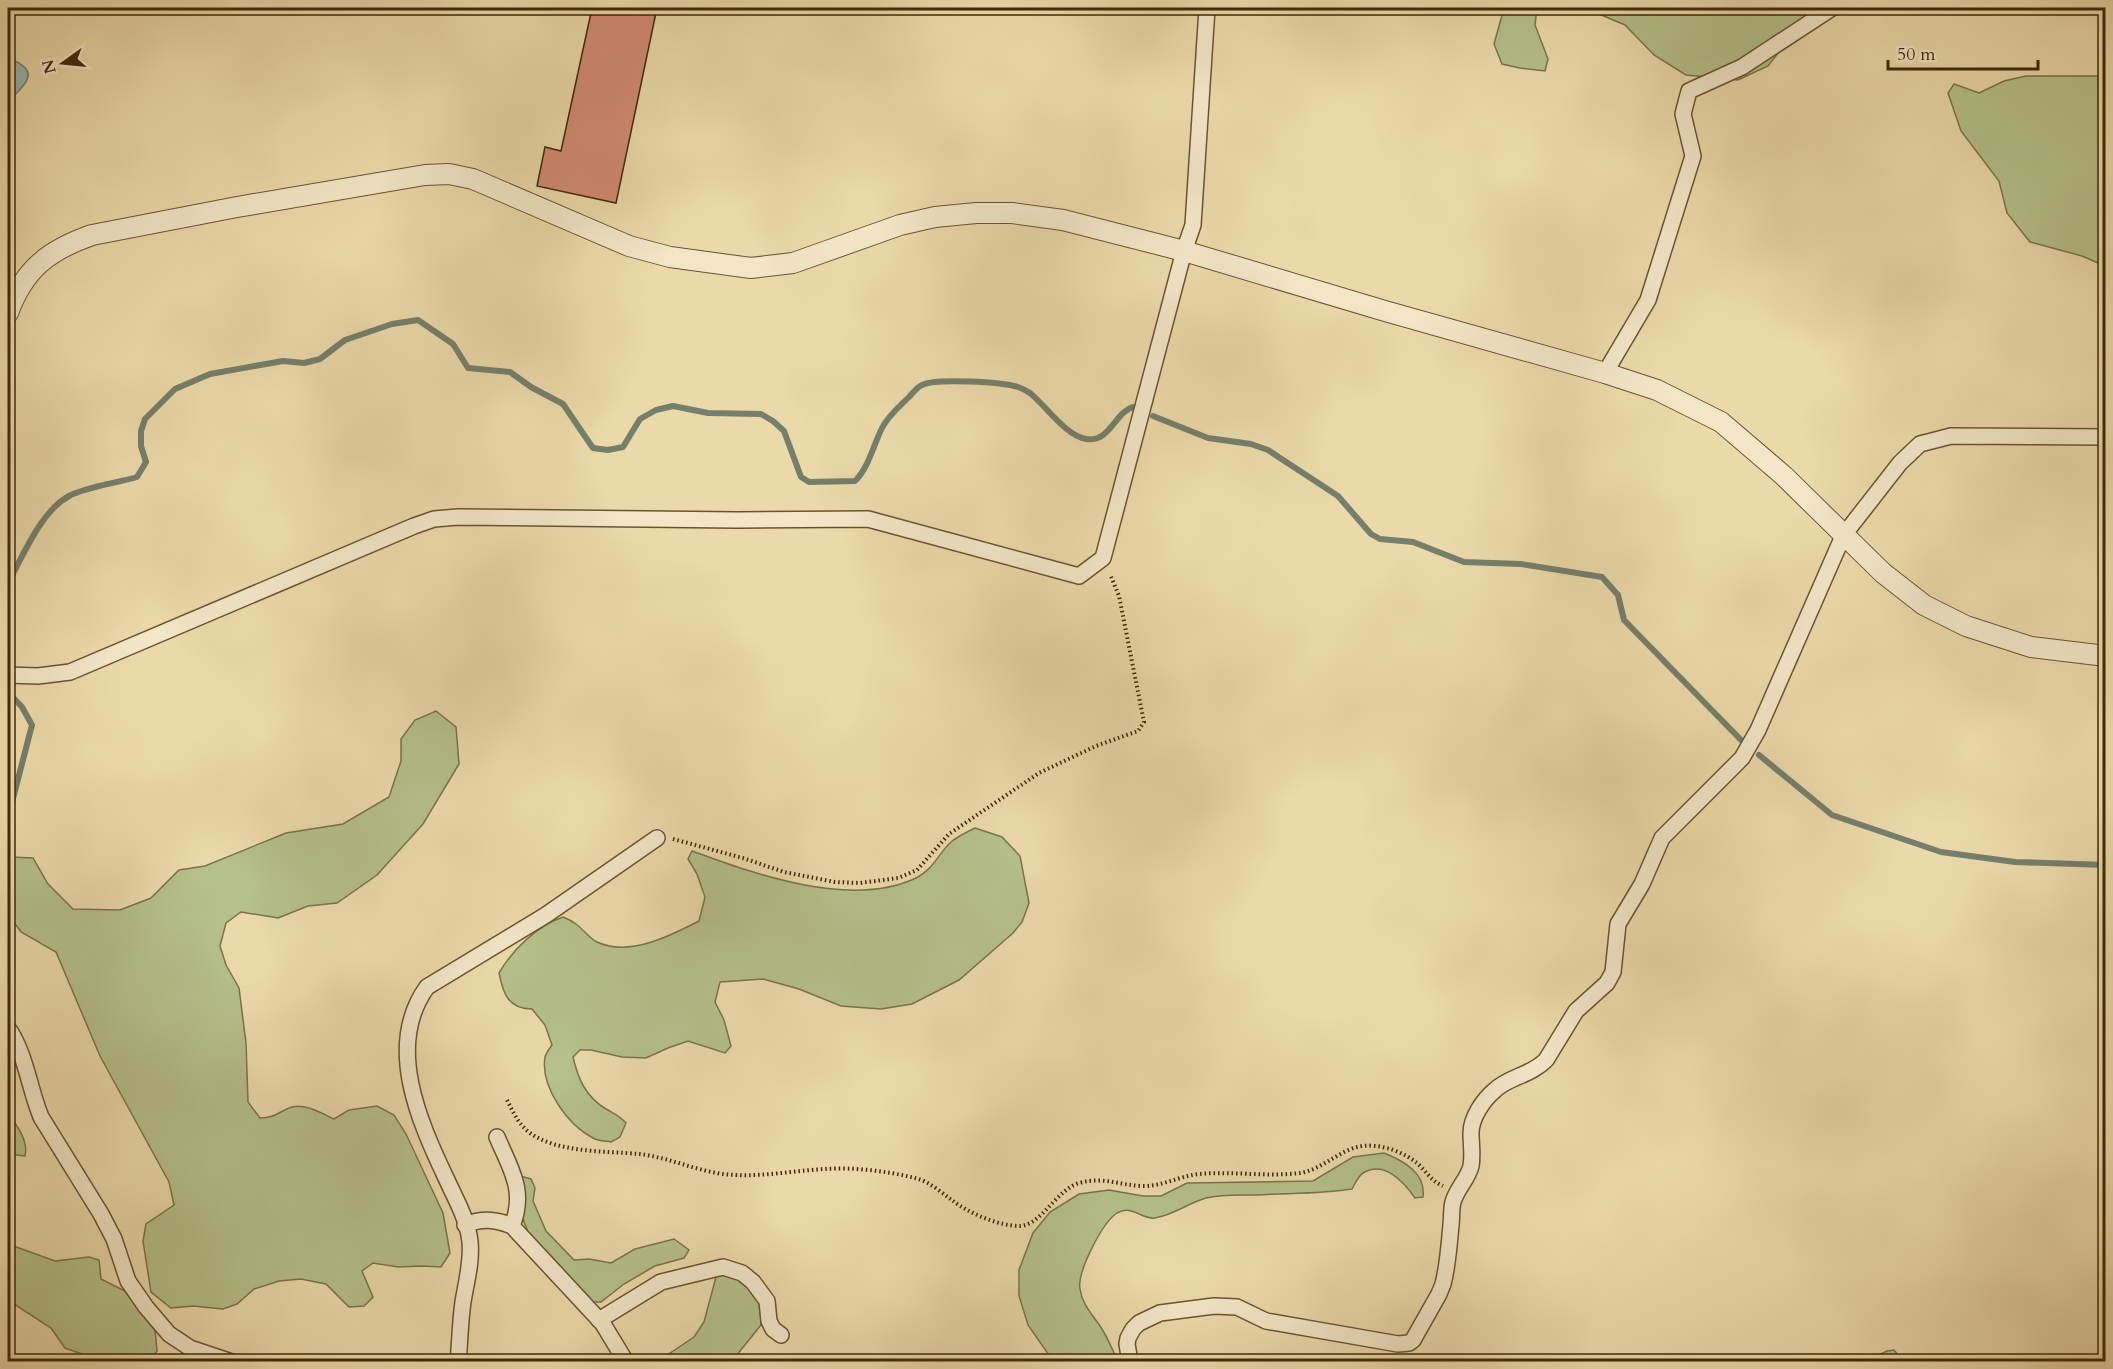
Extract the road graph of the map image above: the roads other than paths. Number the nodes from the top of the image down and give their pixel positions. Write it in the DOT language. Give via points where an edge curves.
graph roads {
  1 [pos="1207,8"];
  2 [pos="1832,8"];
  3 [pos="1184,251"];
  4 [pos="8,313"];
  5 [pos="1605,373"];
  6 [pos="2106,437"];
  7 [pos="1843,536"];
  8 [pos="2106,656"];
  9 [pos="8,675"];
  10 [pos="657,838"];
  11 [pos="8,1028"];
  12 [pos="497,1137"];
  13 [pos="465,1225"];
  14 [pos="512,1226"];
  15 [pos="599,1320"];
  16 [pos="781,1335"];
  17 [pos="232,1362"];
  18 [pos="458,1362"];
  19 [pos="626,1362"];
  20 [pos="1130,1362"];
  1 -- 3 [label="street" via="1193,225"];
  2 -- 5 [label="street" via="1742,67 1689,91 1683,114 1693,156 1648,300"];
  3 -- 4 [label="street" via="1063,220 976,213 900,225 793,263 751,268 670,257 629,246 473,179 425,175 92,235 42,259 15,292"];
  3 -- 5 [label="street"];
  3 -- 9 [label="street" via="1103,558 1079,576 868,519 434,519 70,672"];
  5 -- 7 [label="street" via="1657,390 1721,422"];
  6 -- 7 [label="street" via="1951,436 1920,444 1900,463"];
  7 -- 8 [label="street" via="1924,605 1966,626 2031,646"];
  7 -- 20 [label="street" via="1742,758 1662,838 1642,884 1618,924 1614,963 1606,983 1576,1011 1539,1067 1502,1085 1482,1105 1471,1130 1469,1174 1452,1204 1443,1284 1416,1336 1409,1343 1398,1344 1266,1321 1237,1307 1214,1306 1160,1313 1139,1323 1128,1338"];
  10 -- 13 [label="street" via="546,915 444,975 417,1000 408,1052 410,1085"];
  11 -- 17 [label="street" via="20,1050 41,1117 101,1214 128,1281 169,1334 189,1348"];
  12 -- 14 [label="street" via="519,1196"];
  13 -- 14 [label="street" via="493,1220"];
  13 -- 18 [label="street" via="470,1242"];
  14 -- 15 [label="street"];
  15 -- 16 [label="street" via="661,1282 723,1267 753,1282 766,1301 773,1329"];
  15 -- 19 [label="street"];
}
